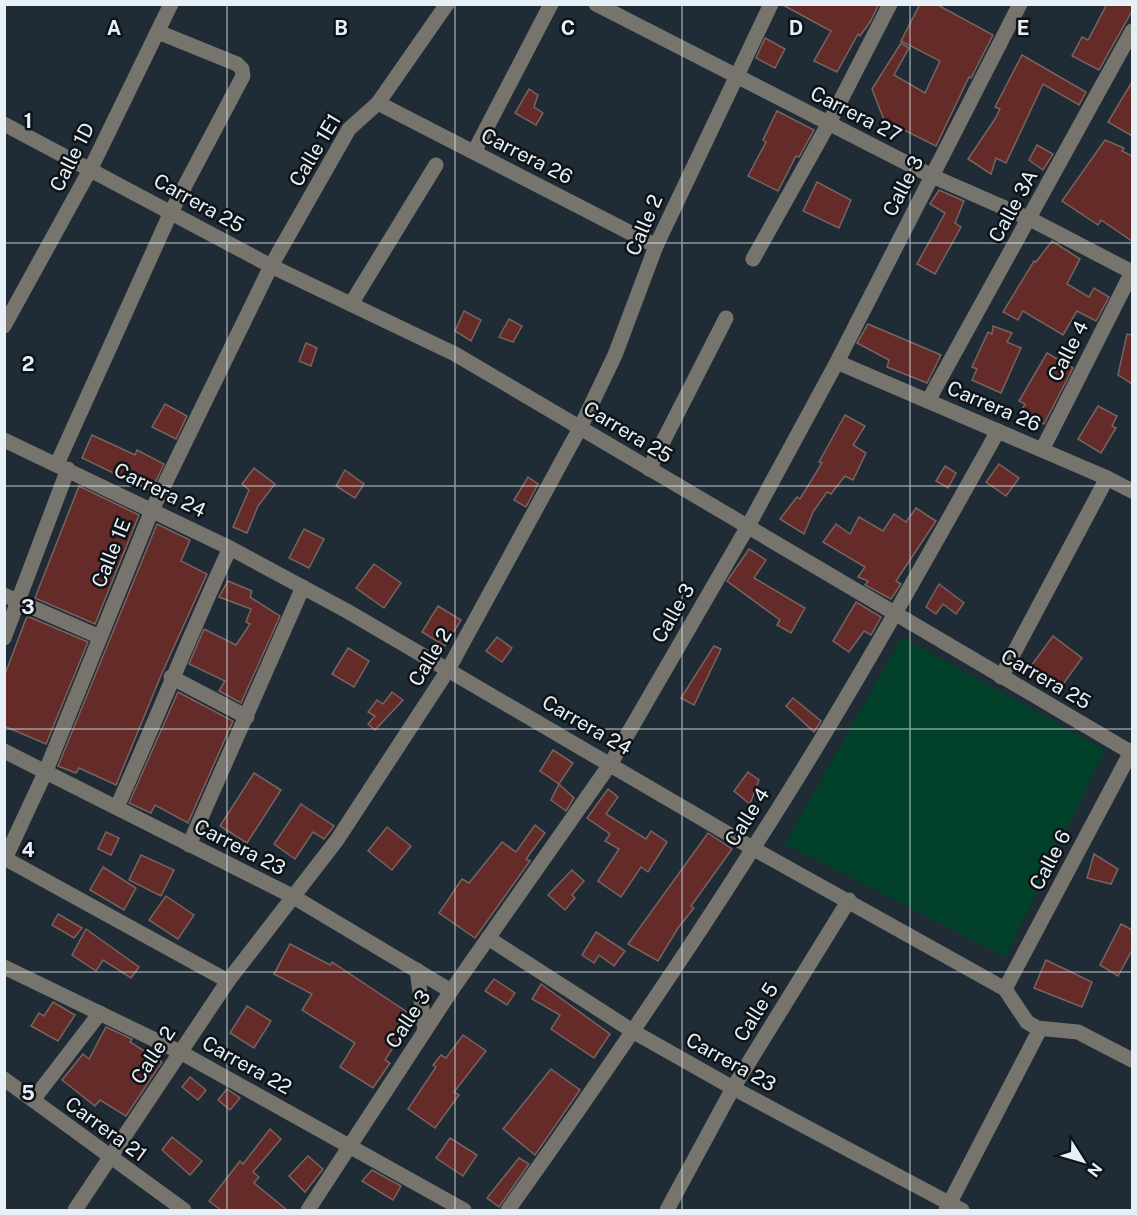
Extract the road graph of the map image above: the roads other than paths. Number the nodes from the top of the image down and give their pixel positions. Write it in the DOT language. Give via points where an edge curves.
graph roads {
  1 [pos="171,4"];
  2 [pos="447,4"];
  3 [pos="552,4"];
  4 [pos="596,4"];
  5 [pos="771,4"];
  6 [pos="890,4"];
  7 [pos="1020,4"];
  8 [pos="1132,31"];
  9 [pos="158,32"];
  10 [pos="735,76"];
  11 [pos="378,103"];
  12 [pos="829,123"];
  13 [pos="4,124"];
  14 [pos="474,153"];
  15 [pos="436,165"];
  16 [pos="91,168"];
  17 [pos="932,176"];
  18 [pos="171,212"];
  19 [pos="1030,219"];
  20 [pos="656,246"];
  21 [pos="753,259"];
  22 [pos="271,266"];
  23 [pos="1132,272"];
  24 [pos="351,304"];
  25 [pos="726,318"];
  26 [pos="4,326"];
  27 [pos="837,362"];
  28 [pos="928,401"];
  29 [pos="580,428"];
  30 [pos="998,431"];
  31 [pos="4,440"];
  32 [pos="1042,450"];
  33 [pos="63,466"];
  34 [pos="649,469"];
  35 [pos="1107,478"];
  36 [pos="1132,492"];
  37 [pos="152,510"];
  38 [pos="747,528"];
  39 [pos="230,548"];
  40 [pos="303,587"];
  41 [pos="4,596"];
  42 [pos="19,602"];
  43 [pos="896,613"];
  44 [pos="100,637"];
  45 [pos="4,638"];
  46 [pos="448,670"];
  47 [pos="171,677"];
  48 [pos="1001,677"];
  49 [pos="247,717"];
  50 [pos="4,751"];
  51 [pos="1132,752"];
  52 [pos="611,763"];
  53 [pos="45,773"];
  54 [pos="117,807"];
  55 [pos="189,845"];
  56 [pos="754,849"];
  57 [pos="5,860"];
  58 [pos="292,896"];
  59 [pos="849,900"];
  60 [pos="488,938"];
  61 [pos="4,967"];
  62 [pos="417,970"];
  63 [pos="228,981"];
  64 [pos="1005,989"];
  65 [pos="451,991"];
  66 [pos="100,1013"];
  67 [pos="1040,1029"];
  68 [pos="425,1030"];
  69 [pos="634,1032"];
  70 [pos="180,1052"];
  71 [pos="1132,1060"];
  72 [pos="4,1079"];
  73 [pos="733,1088"];
  74 [pos="33,1100"];
  75 [pos="352,1146"];
  76 [pos="111,1159"];
  77 [pos="952,1208"];
  78 [pos="75,1210"];
  79 [pos="184,1210"];
  80 [pos="308,1210"];
  81 [pos="464,1210"];
  82 [pos="508,1210"];
  83 [pos="667,1210"];
  1 -- 9 [label="street, Calle 1D"];
  2 -- 11 [label="street, Calle 1E1"];
  3 -- 14 [label="street"];
  4 -- 10 [label="street, Carrera 27"];
  5 -- 10 [label="street, Calle 2"];
  6 -- 12 [label="street"];
  7 -- 17 [label="street, Calle 3"];
  8 -- 19 [label="street, Calle 3A"];
  9 -- 16 [label="street, Calle 1D"];
  9 -- 18 [label="street" via="237,64 243,72"];
  10 -- 12 [label="street, Carrera 27"];
  10 -- 20 [label="street, Calle 2"];
  11 -- 14 [label="street, Carrera 26"];
  11 -- 22 [label="street, Calle 1E1" via="349,129"];
  12 -- 17 [label="street, Carrera 27"];
  12 -- 21 [label="street"];
  13 -- 16 [label="street, Carrera 25"];
  14 -- 20 [label="street, Carrera 26"];
  15 -- 24 [label="street"];
  16 -- 18 [label="street, Carrera 25"];
  16 -- 26 [label="street, Calle 1D"];
  17 -- 19 [label="street, Carrera 27"];
  17 -- 27 [label="street, Calle 3"];
  18 -- 22 [label="street, Carrera 25"];
  18 -- 33 [label="street"];
  19 -- 23 [label="street, Carrera 27"];
  19 -- 28 [label="street, Calle 3A"];
  20 -- 29 [label="street, Calle 2" via="615,355"];
  22 -- 24 [label="street, Carrera 25"];
  22 -- 37 [label="street, Calle 1E"];
  23 -- 32 [label="street, Calle 4"];
  24 -- 29 [label="street, Carrera 25" via="455,354"];
  25 -- 34 [label="street"];
  27 -- 28 [label="street, Carrera 26"];
  27 -- 38 [label="street, Calle 3"];
  28 -- 30 [label="street, Carrera 26"];
  29 -- 34 [label="street, Carrera 25"];
  29 -- 46 [label="street, Calle 2"];
  30 -- 32 [label="street, Carrera 26"];
  30 -- 43 [label="street, Calle 4"];
  31 -- 33 [label="street, Carrera 24"];
  32 -- 35 [label="street, Carrera 26"];
  33 -- 37 [label="street, Carrera 24"];
  33 -- 42 [label="street"];
  34 -- 38 [label="street, Carrera 25"];
  35 -- 36 [label="street, Carrera 26"];
  35 -- 48 [label="street"];
  37 -- 39 [label="street, Carrera 24"];
  37 -- 44 [label="street, Calle 1E"];
  38 -- 43 [label="street, Carrera 25"];
  38 -- 52 [label="street, Calle 3"];
  39 -- 40 [label="street, Carrera 24"];
  39 -- 47 [label="street"];
  40 -- 46 [label="street, Carrera 24"];
  40 -- 49 [label="street"];
  41 -- 42 [label="street"];
  42 -- 44 [label="street"];
  42 -- 45 [label="street"];
  43 -- 48 [label="street, Carrera 25"];
  43 -- 56 [label="street, Calle 4"];
  44 -- 53 [label="street, Calle 1E"];
  46 -- 52 [label="street, Carrera 24"];
  46 -- 58 [label="street, Calle 2" via="337,840"];
  47 -- 49 [label="street"];
  47 -- 54 [label="street" via="154,726"];
  48 -- 51 [label="street, Carrera 25"];
  49 -- 55 [label="street"];
  50 -- 53 [label="street, Carrera 23"];
  51 -- 64 [label="street, Calle 6"];
  52 -- 56 [label="street, Carrera 24"];
  52 -- 60 [label="street, Calle 3"];
  53 -- 54 [label="street, Carrera 23"];
  53 -- 57 [label="street, Calle 1E"];
  54 -- 55 [label="street, Carrera 23"];
  55 -- 58 [label="street, Carrera 23"];
  56 -- 59 [label="street, Carrera 24"];
  56 -- 69 [label="street, Calle 4"];
  57 -- 63 [label="street"];
  58 -- 62 [label="street, Carrera 23"];
  58 -- 63 [label="street, Calle 2"];
  59 -- 64 [label="street, Carrera 24"];
  59 -- 73 [label="street, Calle 5"];
  60 -- 65 [label="street, Calle 3"];
  60 -- 69 [label="street, Carrera 23"];
  61 -- 66 [label="street, Carrera 22"];
  62 -- 65 [label="street, Carrera 23"];
  62 -- 68 [label="street"];
  63 -- 70 [label="street, Calle 2"];
  64 -- 67 [label="street, Carrera 24" via="1028,1022"];
  65 -- 68 [label="street, Calle 3"];
  66 -- 70 [label="street, Carrera 22"];
  66 -- 74 [label="street"];
  67 -- 71 [label="street" via="1078,1032"];
  67 -- 77 [label="street"];
  68 -- 75 [label="street, Calle 3"];
  69 -- 73 [label="street, Carrera 23"];
  69 -- 82 [label="street, Calle 4"];
  70 -- 75 [label="street, Carrera 22"];
  70 -- 76 [label="street, Calle 2"];
  72 -- 74 [label="street, Carrera 21"];
  73 -- 77 [label="street, Carrera 23"];
  73 -- 83 [label="street, Calle 5"];
  74 -- 76 [label="street, Carrera 21"];
  75 -- 80 [label="street, Calle 3"];
  75 -- 81 [label="street, Carrera 22"];
  76 -- 78 [label="street, Calle 2"];
  76 -- 79 [label="street, Carrera 21"];
}
